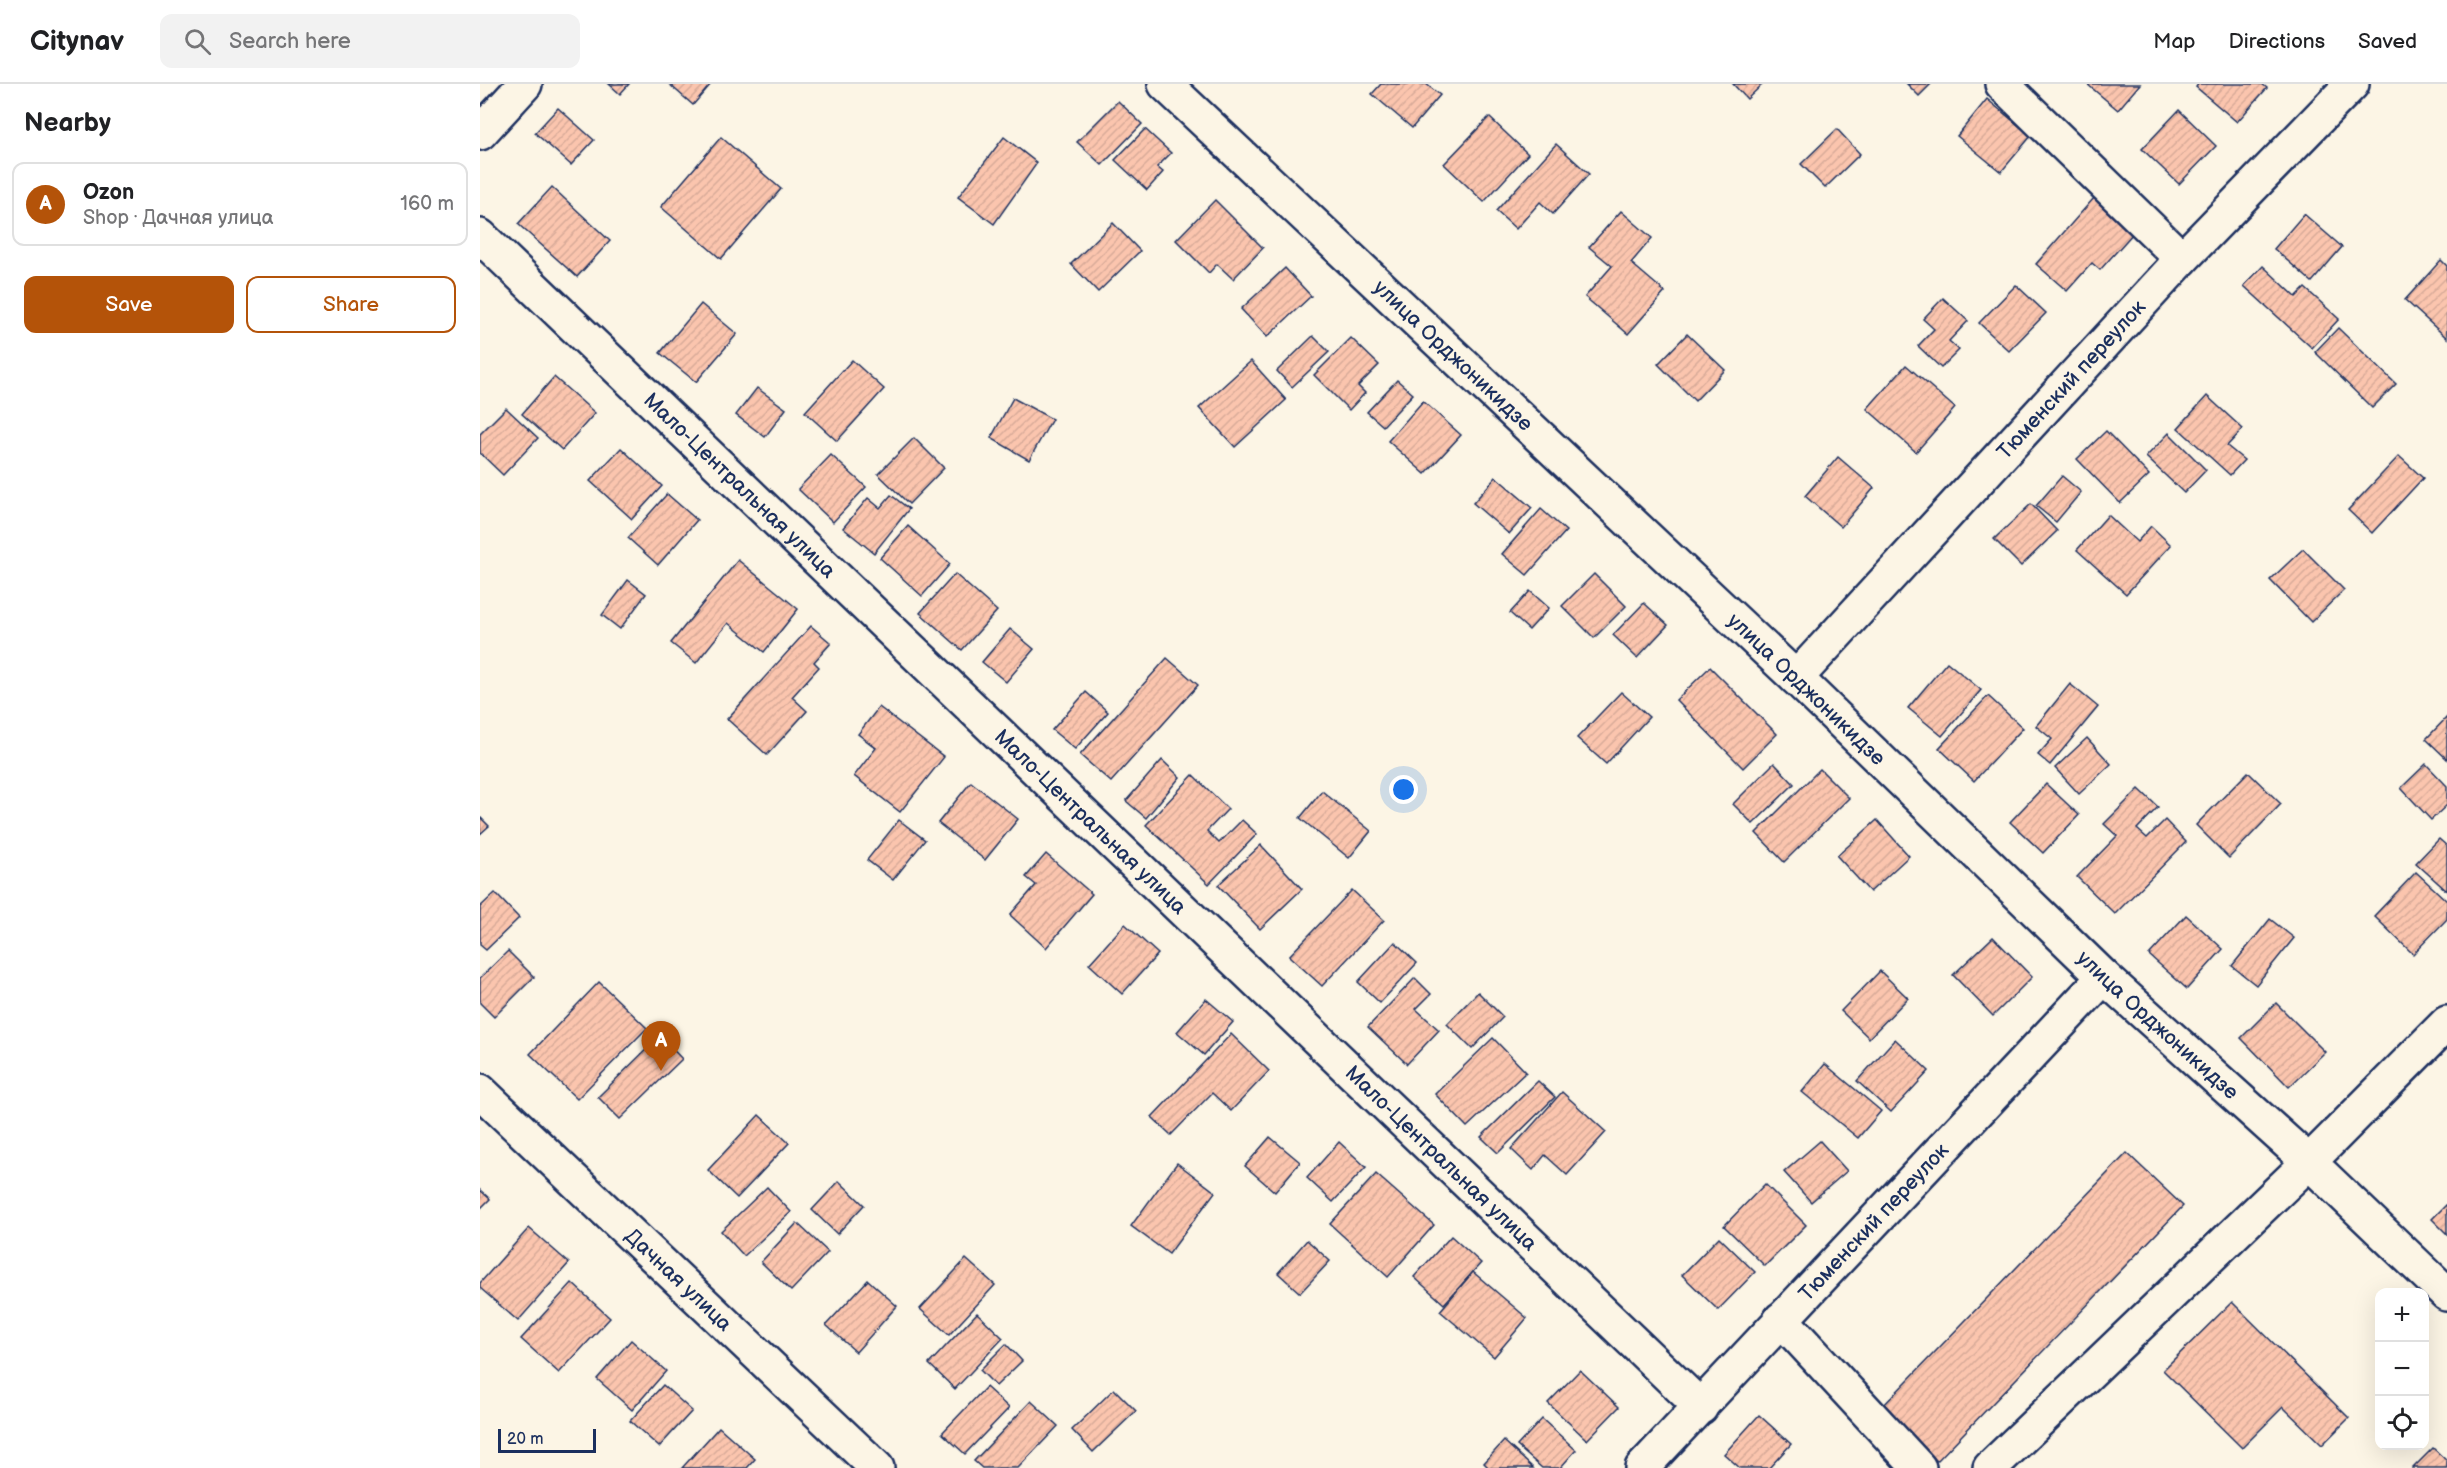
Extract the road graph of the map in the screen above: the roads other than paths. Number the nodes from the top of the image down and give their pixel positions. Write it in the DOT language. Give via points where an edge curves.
graph roads {
  1 [pos="525,84"];
  2 [pos="1165,84"];
  3 [pos="2002,84"];
  4 [pos="2352,84"];
  5 [pos="480,133"];
  6 [pos="480,236"];
  7 [pos="2182,259"];
  8 [pos="1796,678"];
  9 [pos="2104,976"];
  10 [pos="2447,1023"];
  11 [pos="480,1091"];
  12 [pos="2309,1162"];
  13 [pos="2447,1294"];
  14 [pos="1781,1319"];
  15 [pos="1701,1407"];
  16 [pos="877,1468"];
  17 [pos="1642,1468"];
  18 [pos="1919,1468"];
  19 [pos="1990,1468"];
  1 -- 5 [label="street"];
  2 -- 8 [label="street, улица Орджоникидзе"];
  3 -- 7 [label="street"];
  4 -- 7 [label="street, Тюменский переулок"];
  6 -- 15 [label="street, Мало-Центральная улица"];
  7 -- 8 [label="street, Тюменский переулок"];
  8 -- 9 [label="street, улица Орджоникидзе"];
  9 -- 12 [label="street, улица Орджоникидзе"];
  9 -- 14 [label="street, Тюменский переулок"];
  10 -- 12 [label="street"];
  11 -- 16 [label="street, Дачная улица"];
  12 -- 13 [label="street, улица Орджоникидзе"];
  12 -- 19 [label="street"];
  14 -- 15 [label="street, Тюменский переулок"];
  14 -- 18 [label="street"];
  15 -- 17 [label="street, Тюменский переулок"];
}
